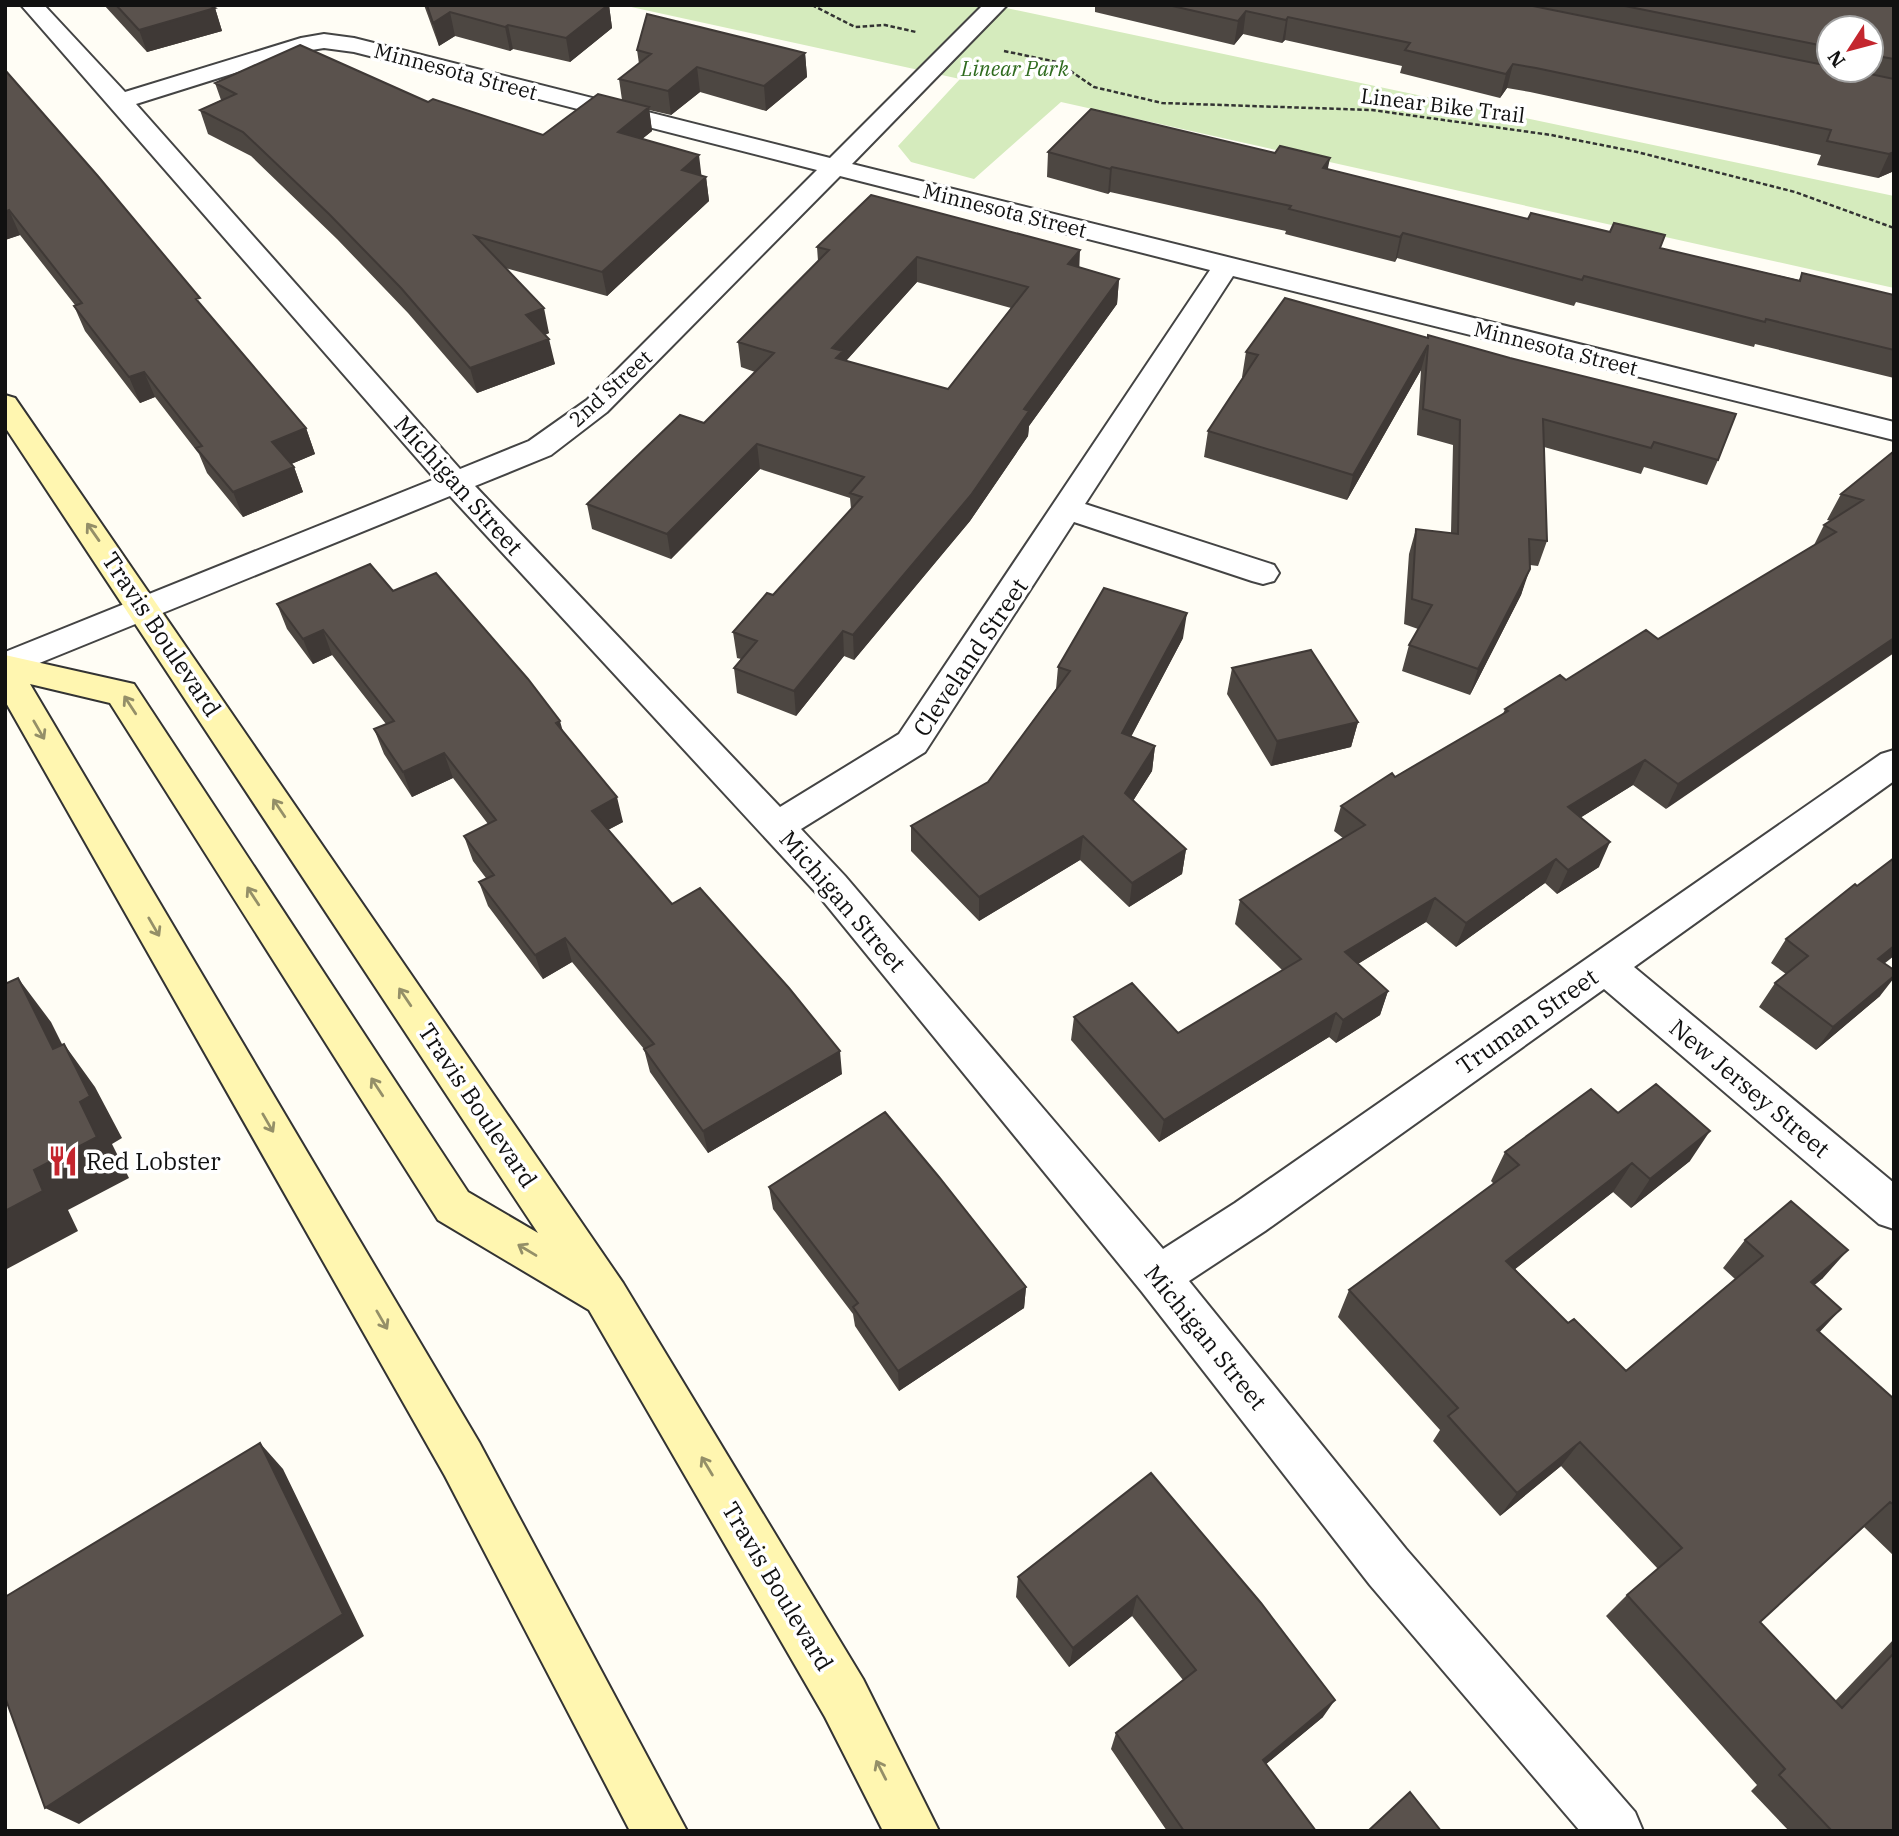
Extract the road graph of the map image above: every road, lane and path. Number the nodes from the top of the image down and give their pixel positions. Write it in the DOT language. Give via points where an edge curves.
graph roads {
  1 [pos="32,5"];
  2 [pos="812,5"];
  3 [pos="996,5"];
  4 [pos="927,34"];
  5 [pos="997,49"];
  6 [pos="120,101"];
  7 [pos="834,167"];
  8 [pos="1894,228"];
  9 [pos="1226,266"];
  10 [pos="5,404"];
  11 [pos="1894,431"];
  12 [pos="454,483"];
  13 [pos="1067,509"];
  14 [pos="1263,573"];
  15 [pos="145,609"];
  16 [pos="5,668"];
  17 [pos="1894,763"];
  18 [pos="778,826"];
  19 [pos="1605,966"];
  20 [pos="1894,1210"];
  21 [pos="1158,1277"];
  22 [pos="607,1298"];
  23 [pos="654,1828"];
  24 [pos="912,1831"];
  25 [pos="1616,1831"];
  1 -- 6 [label="street, Michigan Street"];
  2 -- 4 [label="path" via="855,27 885,25"];
  3 -- 7 [label="street, 2nd Street"];
  5 -- 8 [label="path, Linear Bike Trail" via="1057,62 1094,87 1142,100 1372,110 1637,152 1795,192"];
  6 -- 7 [label="street, Minnesota Street" via="301,44 324,41"];
  6 -- 12 [label="street, Michigan Street"];
  7 -- 9 [label="street, Minnesota Street"];
  7 -- 12 [label="street, 2nd Street" via="597,406 540,448"];
  9 -- 11 [label="street, Minnesota Street"];
  9 -- 13 [label="street, Cleveland Street"];
  15 -- 10 [label="main road, Travis Boulevard, one-way"];
  12 -- 15 [label="street, 2nd Street"];
  12 -- 18 [label="street, Michigan Street"];
  13 -- 14 [label="street"];
  13 -- 18 [label="street, Cleveland Street" via="912,743"];
  15 -- 16 [label="street, 2nd Street"];
  22 -- 15 [label="main road, Travis Boulevard, one-way"];
  22 -- 16 [label="main road, one-way" via="453,1206 122,693"];
  16 -- 23 [label="main road, one-way" via="462,1459"];
  17 -- 19 [label="street, Truman Street"];
  18 -- 21 [label="street, Michigan Street"];
  19 -- 20 [label="street, New Jersey Street"];
  19 -- 21 [label="street, Truman Street"];
  21 -- 25 [label="street, Michigan Street" via="1388,1567"];
  24 -- 22 [label="main road, Travis Boulevard, one-way" via="844,1698"];
}
